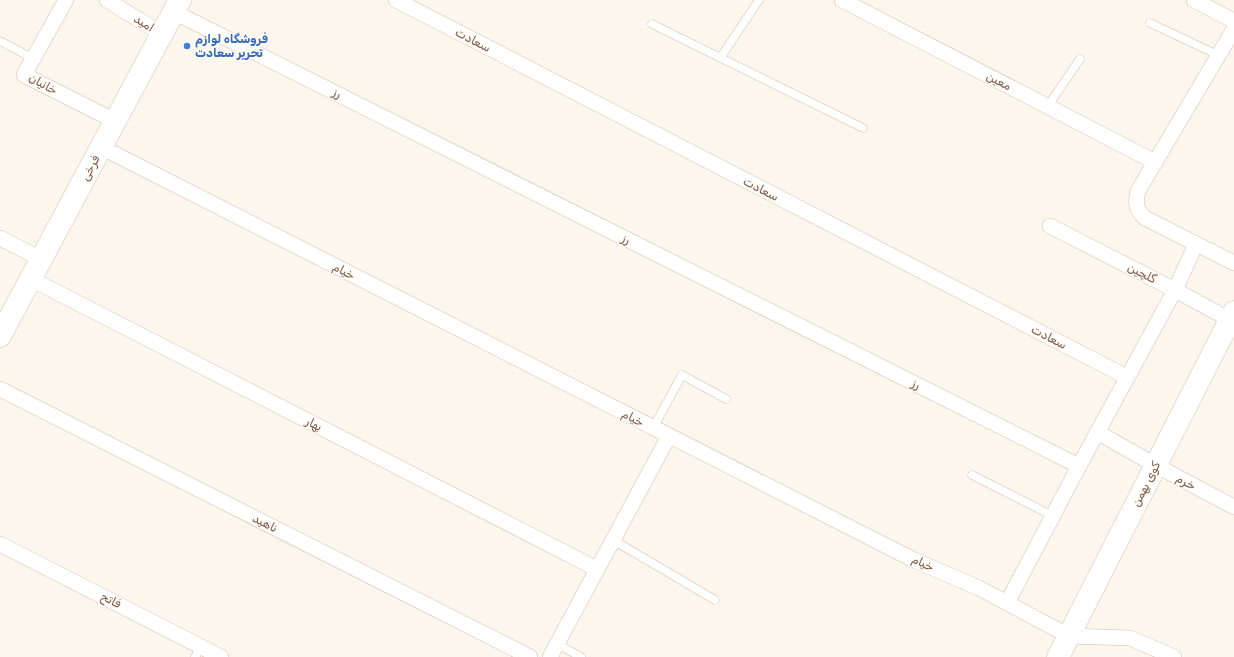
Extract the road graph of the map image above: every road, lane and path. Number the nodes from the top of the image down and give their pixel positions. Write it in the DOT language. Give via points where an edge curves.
graph roads {
  1 [pos="66,0"];
  2 [pos="107,0"];
  3 [pos="396,0"];
  4 [pos="760,0"];
  5 [pos="842,0"];
  6 [pos="1194,0"];
  7 [pos="177,6"];
  8 [pos="1234,21"];
  9 [pos="1150,23"];
  10 [pos="652,24"];
  11 [pos="1234,29"];
  12 [pos="162,34"];
  13 [pos="0,41"];
  14 [pos="1218,55"];
  15 [pos="721,57"];
  16 [pos="34,59"];
  17 [pos="1080,59"];
  18 [pos="1048,106"];
  19 [pos="115,121"];
  20 [pos="863,128"];
  21 [pos="101,147"];
  22 [pos="1156,162"];
  23 [pos="1050,226"];
  24 [pos="0,238"];
  25 [pos="1196,244"];
  26 [pos="41,260"];
  27 [pos="1234,262"];
  28 [pos="30,279"];
  29 [pos="1175,290"];
  30 [pos="1233,318"];
  31 [pos="0,336"];
  32 [pos="1127,377"];
  33 [pos="0,389"];
  34 [pos="726,399"];
  35 [pos="653,428"];
  36 [pos="1097,432"];
  37 [pos="670,436"];
  38 [pos="1156,465"];
  39 [pos="1079,466"];
  40 [pos="972,474"];
  41 [pos="1234,506"];
  42 [pos="1053,516"];
  43 [pos="613,540"];
  44 [pos="0,544"];
  45 [pos="597,569"];
  46 [pos="715,600"];
  47 [pos="1007,604"];
  48 [pos="1068,636"];
  49 [pos="557,644"];
  50 [pos="198,652"];
  51 [pos="221,657"];
  52 [pos="530,657"];
  53 [pos="550,657"];
  54 [pos="581,657"];
  55 [pos="1058,657"];
  56 [pos="1174,657"];
  1 -- 16 [label="street, خانیان"];
  2 -- 12 [label="street, امید"];
  3 -- 32 [label="street, سعادت"];
  4 -- 15 [label="lane"];
  5 -- 18 [label="street, معین"];
  6 -- 8 [label="street"];
  7 -- 12 [label="street, فرخی"];
  7 -- 39 [label="street, رز"];
  9 -- 14 [label="lane"];
  10 -- 15 [label="lane"];
  11 -- 14 [label="street"];
  12 -- 19 [label="street, فرخی"];
  13 -- 16 [label="lane"];
  14 -- 22 [label="street"];
  15 -- 20 [label="lane"];
  16 -- 19 [label="street, خانیان" via="24,76"];
  17 -- 18 [label="lane"];
  18 -- 22 [label="street, معین"];
  19 -- 21 [label="street, فرخی"];
  21 -- 26 [label="street, فرخی"];
  21 -- 35 [label="street, خیام"];
  22 -- 25 [label="street" via="1138,191 1138,212"];
  23 -- 29 [label="street, گلچین"];
  24 -- 26 [label="street"];
  25 -- 27 [label="street"];
  25 -- 29 [label="street"];
  26 -- 28 [label="street, فرخی"];
  28 -- 31 [label="street, فرخی"];
  28 -- 45 [label="street, بهار"];
  29 -- 30 [label="street, گلچین"];
  29 -- 32 [label="street"];
  30 -- 38 [label="street, کوی بهمن"];
  32 -- 36 [label="street"];
  33 -- 52 [label="street, ناهید"];
  34 -- 35 [label="lane" via="682,375"];
  35 -- 37 [label="street, خیام"];
  36 -- 38 [label="street, خرم"];
  36 -- 39 [label="street"];
  37 -- 43 [label="street"];
  37 -- 47 [label="street, خیام" via="914,560 979,588"];
  38 -- 41 [label="street, خرم"];
  38 -- 48 [label="street, کوی بهمن"];
  39 -- 42 [label="street"];
  40 -- 42 [label="lane"];
  42 -- 47 [label="street"];
  43 -- 45 [label="street"];
  43 -- 46 [label="lane"];
  44 -- 50 [label="street, فاتح"];
  45 -- 49 [label="street"];
  47 -- 48 [label="street, خیام"];
  48 -- 55 [label="street, کوی بهمن"];
  48 -- 56 [label="street, خیام" via="1130,638"];
  49 -- 53 [label="street"];
  49 -- 54 [label="lane"];
  50 -- 51 [label="street, فاتح"];
}
